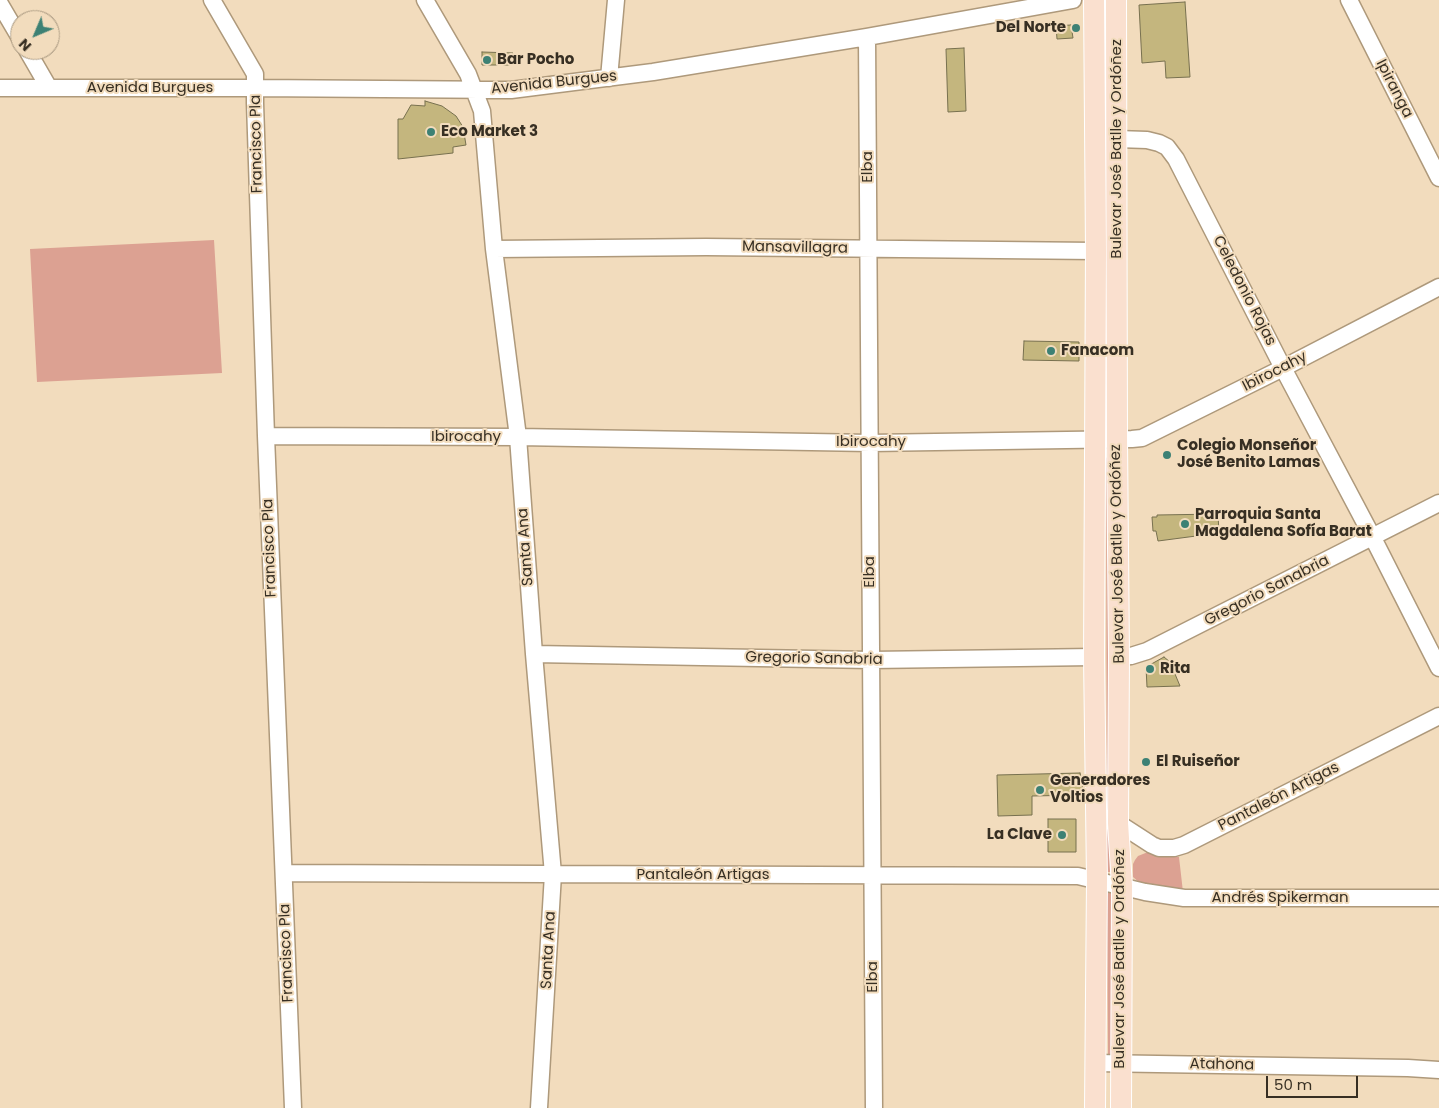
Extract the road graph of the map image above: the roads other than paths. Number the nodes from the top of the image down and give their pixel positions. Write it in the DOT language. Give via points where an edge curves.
graph roads {
  1 [pos="212,0"];
  2 [pos="425,0"];
  3 [pos="616,0"];
  4 [pos="1072,0"];
  5 [pos="1094,0"];
  6 [pos="1116,0"];
  7 [pos="1349,0"];
  8 [pos="0,4"];
  9 [pos="10,21"];
  10 [pos="867,37"];
  11 [pos="33,60"];
  12 [pos="609,78"];
  13 [pos="0,88"];
  14 [pos="49,88"];
  15 [pos="256,88"];
  16 [pos="474,90"];
  17 [pos="1117,139"];
  18 [pos="1439,178"];
  19 [pos="494,249"];
  20 [pos="868,250"];
  21 [pos="1096,251"];
  22 [pos="1439,287"];
  23 [pos="1283,368"];
  24 [pos="266,436"];
  25 [pos="518,437"];
  26 [pos="1096,439"];
  27 [pos="1117,439"];
  28 [pos="870,443"];
  29 [pos="1439,503"];
  30 [pos="1373,538"];
  31 [pos="534,654"];
  32 [pos="1094,657"];
  33 [pos="1119,657"];
  34 [pos="871,660"];
  35 [pos="1439,668"];
  36 [pos="1439,716"];
  37 [pos="1118,823"];
  38 [pos="284,873"];
  39 [pos="553,874"];
  40 [pos="873,875"];
  41 [pos="1097,880"];
  42 [pos="1122,886"];
  43 [pos="1439,898"];
  44 [pos="1095,1063"];
  45 [pos="1120,1063"];
  46 [pos="1439,1070"];
  47 [pos="293,1108"];
  48 [pos="539,1108"];
  49 [pos="874,1108"];
  50 [pos="1095,1108"];
  51 [pos="1121,1108"];
  1 -- 15 [label="street, Francisco Pla" via="255,74"];
  2 -- 16 [label="street, Santa Ana"];
  3 -- 12 [label="street"];
  4 -- 10 [label="street, Avenida Burgues"];
  5 -- 21 [label="main road, Bulevar José Batlle y Ordóñez"];
  6 -- 17 [label="main road, Bulevar José Batlle y Ordóñez"];
  7 -- 18 [label="street, Ipiranga"];
  8 -- 9 [label="street"];
  10 -- 12 [label="street, Avenida Burgues"];
  10 -- 20 [label="street, Elba"];
  11 -- 14 [label="street"];
  12 -- 16 [label="street, Avenida Burgues" via="511,90"];
  13 -- 14 [label="street, Avenida Burgues"];
  14 -- 15 [label="street, Avenida Burgues"];
  15 -- 16 [label="street, Avenida Burgues"];
  15 -- 24 [label="street, Francisco Pla"];
  16 -- 19 [label="street, Santa Ana" via="482,111"];
  17 -- 23 [label="street, Celedonio Rojas" via="1159,143 1176,160"];
  17 -- 27 [label="main road, Bulevar José Batlle y Ordóñez"];
  19 -- 20 [label="street, Mansavillagra" via="706,247"];
  19 -- 25 [label="street, Santa Ana"];
  20 -- 21 [label="street, Mansavillagra"];
  20 -- 28 [label="street, Elba"];
  21 -- 26 [label="main road, Bulevar José Batlle y Ordóñez"];
  22 -- 23 [label="street, Ibirocahy"];
  23 -- 27 [label="street, Ibirocahy" via="1142,438"];
  23 -- 30 [label="street, Celedonio Rojas"];
  24 -- 25 [label="street, Ibirocahy"];
  24 -- 38 [label="street, Francisco Pla"];
  25 -- 28 [label="street, Ibirocahy"];
  25 -- 31 [label="street, Santa Ana"];
  26 -- 27 [label="street, Ibirocahy"];
  26 -- 28 [label="street, Ibirocahy"];
  26 -- 32 [label="main road, Bulevar José Batlle y Ordóñez"];
  27 -- 33 [label="main road, Bulevar José Batlle y Ordóñez"];
  28 -- 34 [label="street, Elba"];
  29 -- 30 [label="street, Gregorio Sanabria"];
  30 -- 33 [label="street, Gregorio Sanabria" via="1148,651"];
  30 -- 35 [label="street, Celedonio Rojas"];
  31 -- 34 [label="street, Gregorio Sanabria"];
  31 -- 39 [label="street, Santa Ana"];
  32 -- 34 [label="street, Gregorio Sanabria"];
  32 -- 41 [label="main road, Bulevar José Batlle y Ordóñez"];
  33 -- 37 [label="main road, Bulevar José Batlle y Ordóñez"];
  34 -- 40 [label="street, Elba"];
  36 -- 37 [label="street, Pantaleón Artigas" via="1184,845 1160,848"];
  37 -- 42 [label="main road, Bulevar José Batlle y Ordóñez"];
  38 -- 39 [label="street, Pantaleón Artigas"];
  38 -- 47 [label="street, Francisco Pla"];
  39 -- 40 [label="street, Pantaleón Artigas"];
  39 -- 48 [label="street, Santa Ana"];
  40 -- 41 [label="street, Pantaleón Artigas" via="1078,876"];
  40 -- 49 [label="street, Elba"];
  41 -- 42 [label="street, Pantaleón Artigas"];
  41 -- 44 [label="main road, Bulevar José Batlle y Ordóñez"];
  42 -- 43 [label="street, Andrés Spikerman" via="1193,898"];
  42 -- 45 [label="main road, Bulevar José Batlle y Ordóñez"];
  44 -- 45 [label="street, Atahona"];
  44 -- 50 [label="main road, Bulevar José Batlle y Ordóñez"];
  45 -- 46 [label="street, Atahona"];
  45 -- 51 [label="main road, Bulevar José Batlle y Ordóñez"];
}
